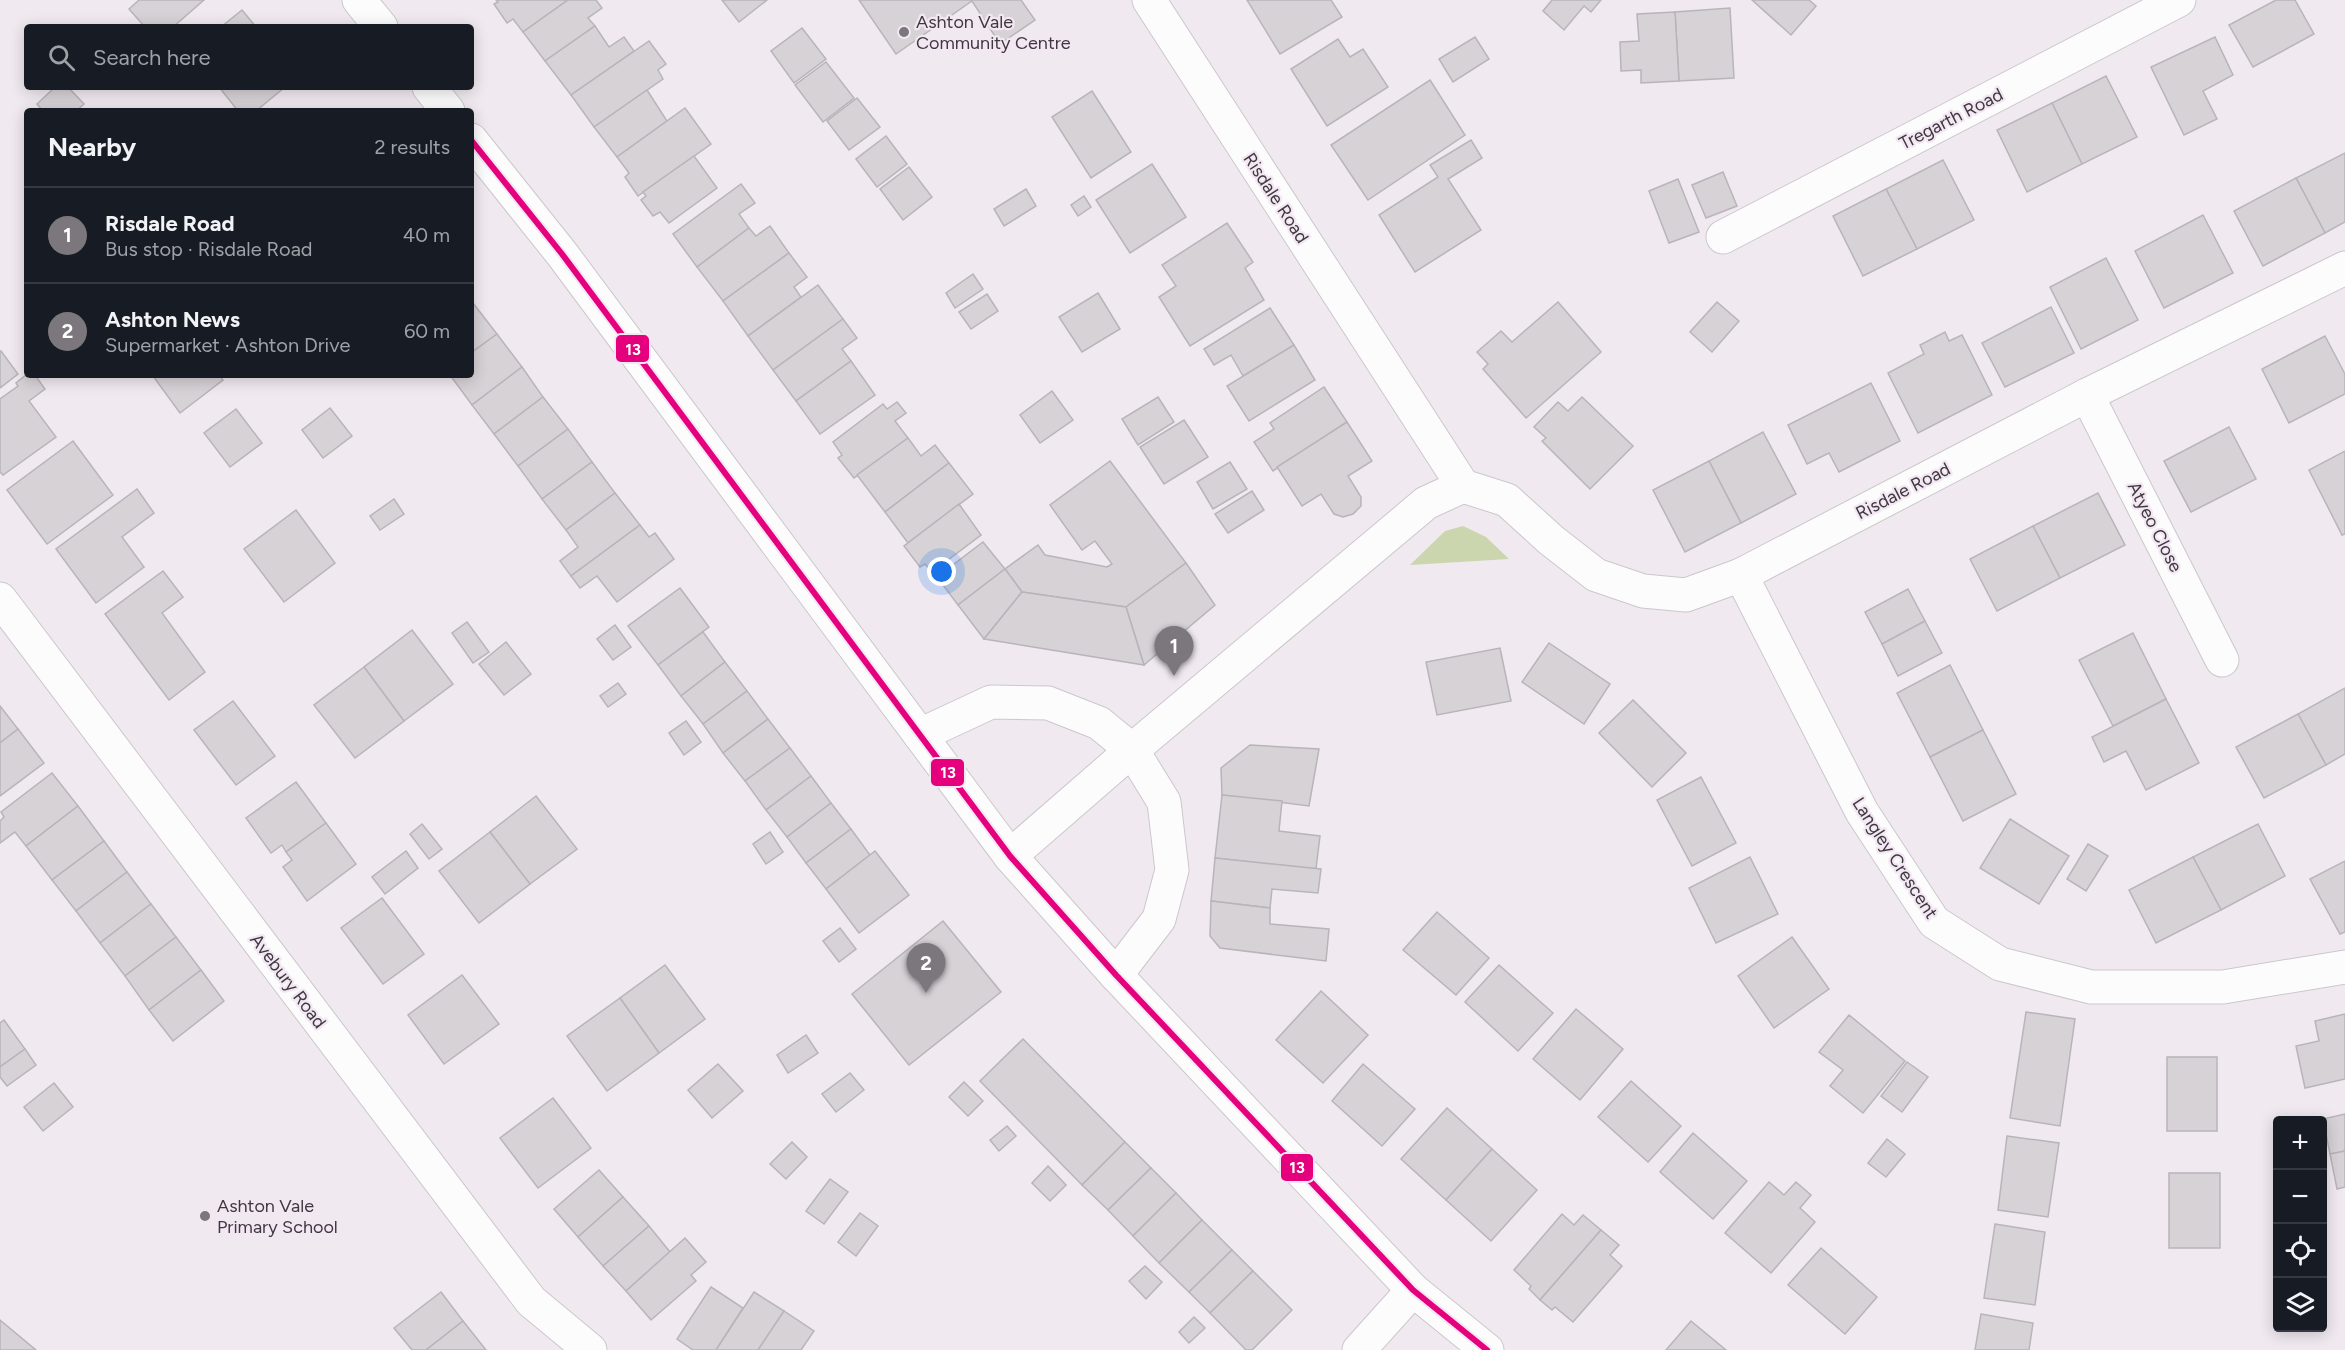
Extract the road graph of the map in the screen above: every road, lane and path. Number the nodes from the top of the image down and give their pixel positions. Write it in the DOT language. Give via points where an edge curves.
graph roads {
  1 [pos="359,0"];
  2 [pos="1149,0"];
  3 [pos="2178,0"];
  4 [pos="379,24"];
  5 [pos="431,90"];
  6 [pos="446,108"];
  7 [pos="474,144"];
  8 [pos="1723,237"];
  9 [pos="2345,268"];
  10 [pos="2087,395"];
  11 [pos="1463,486"];
  12 [pos="1741,575"];
  13 [pos="0,599"];
  14 [pos="2222,660"];
  15 [pos="920,735"];
  16 [pos="1132,750"];
  17 [pos="1010,856"];
  18 [pos="2345,967"];
  19 [pos="1116,975"];
  20 [pos="1413,1290"];
  21 [pos="590,1350"];
  22 [pos="1359,1350"];
  23 [pos="1486,1350"];
  1 -- 4 [label="street"];
  2 -- 11 [label="street, Risdale Road"];
  3 -- 8 [label="street, Tregarth Road"];
  5 -- 6 [label="street"];
  7 -- 15 [label="street" via="562,254"];
  9 -- 10 [label="street, Risdale Road"];
  10 -- 12 [label="street, Risdale Road"];
  10 -- 14 [label="street, Atyeo Close"];
  11 -- 12 [label="street, Risdale Road" via="1507,500 1596,575 1643,591 1686,595"];
  11 -- 16 [label="street" via="1426,503"];
  12 -- 18 [label="street, Langley Crescent" via="1862,812 1934,922 2000,964 2091,987 2223,987"];
  13 -- 21 [label="street, Avebury Road" via="531,1301"];
  15 -- 16 [label="street" via="991,702 1048,703 1099,723"];
  15 -- 17 [label="street"];
  16 -- 17 [label="street"];
  16 -- 19 [label="street" via="1164,802 1172,870 1159,919"];
  17 -- 19 [label="street"];
  19 -- 20 [label="street"];
  20 -- 22 [label="street"];
  20 -- 23 [label="street"];
}
